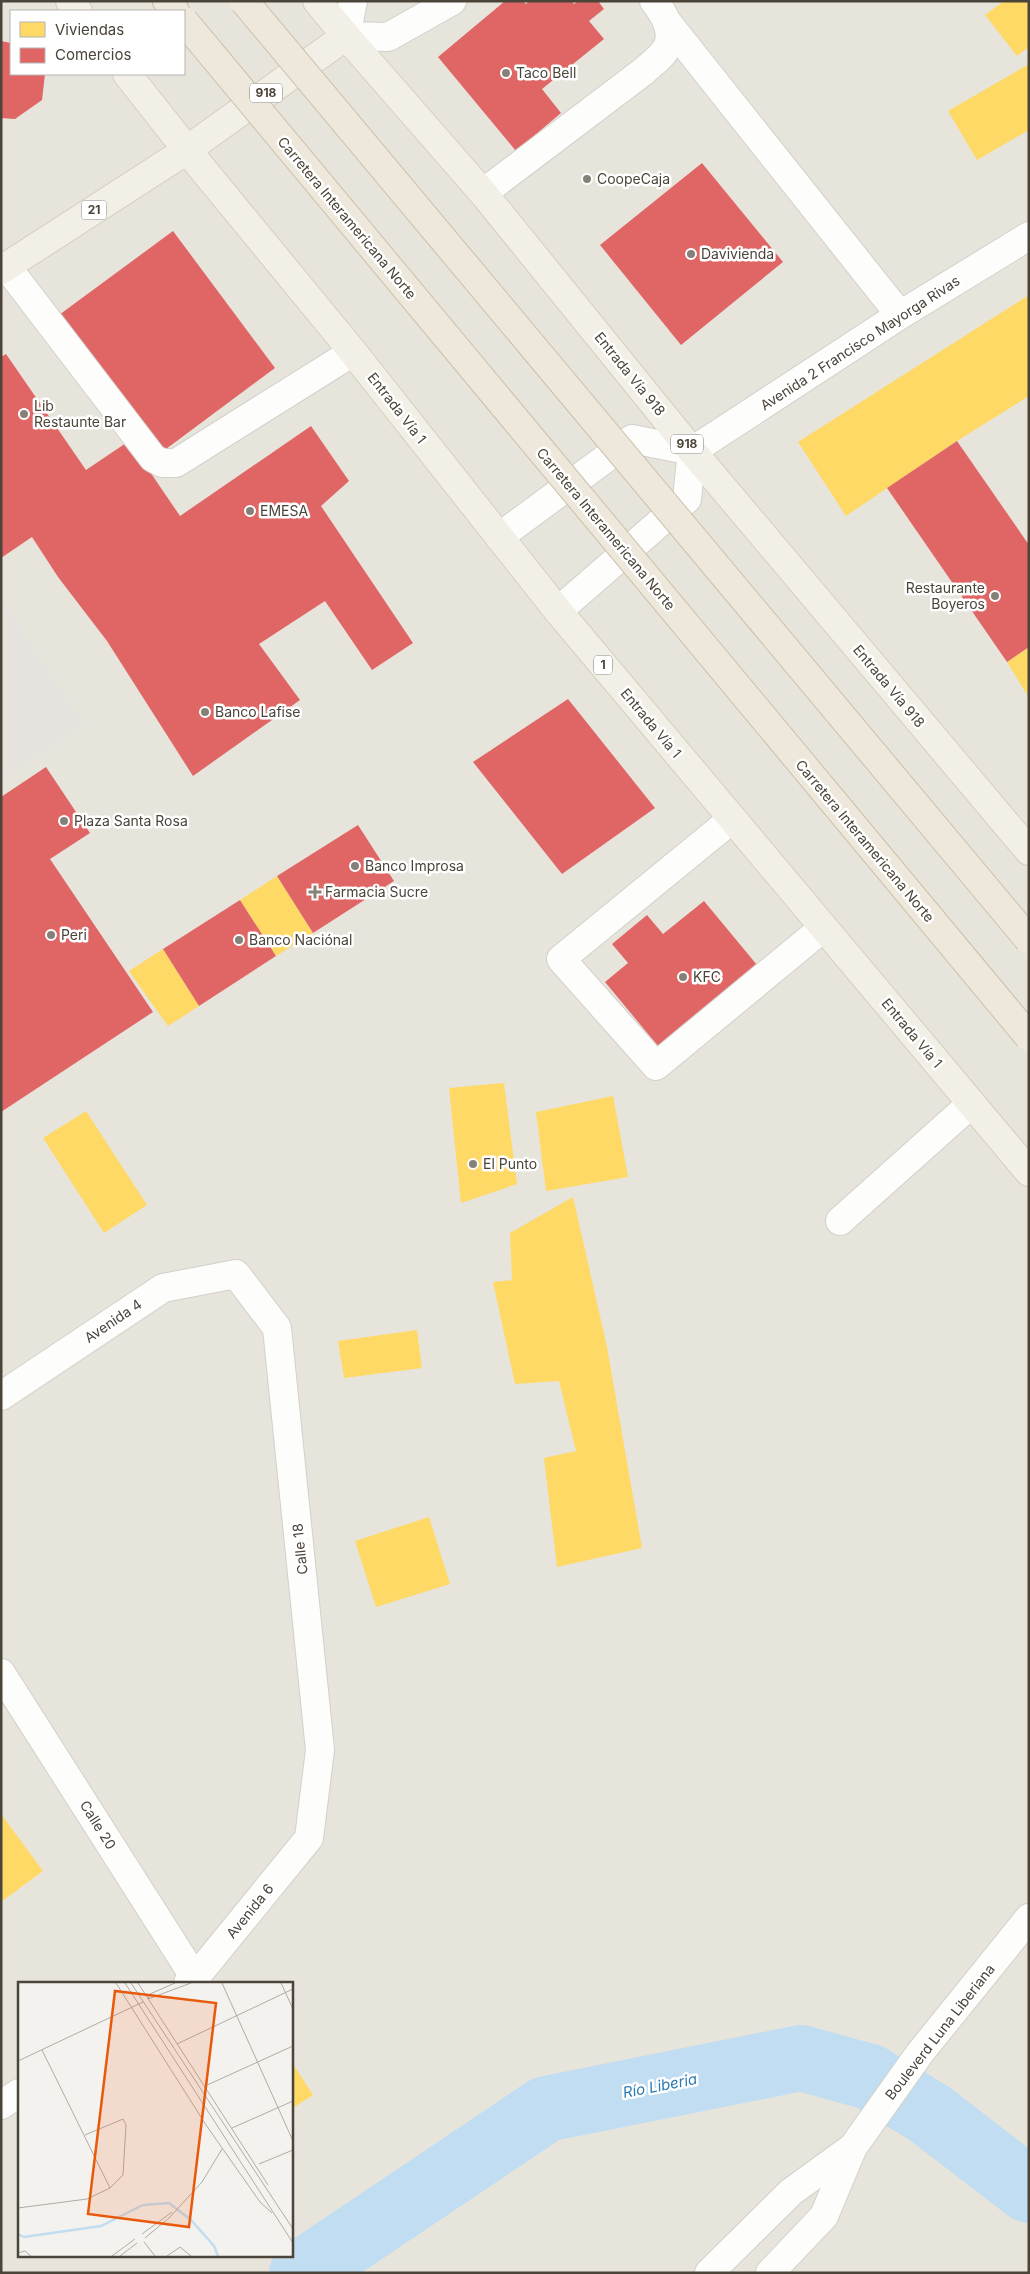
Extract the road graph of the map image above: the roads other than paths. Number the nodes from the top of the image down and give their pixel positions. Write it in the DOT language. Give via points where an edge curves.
graph roads {
  1 [pos="244,1"];
  2 [pos="317,1"];
  3 [pos="353,1"];
  4 [pos="452,1"];
  5 [pos="661,12"];
  6 [pos="185,22"];
  7 [pos="346,36"];
  8 [pos="128,75"];
  9 [pos="187,150"];
  10 [pos="483,192"];
  11 [pos="1029,236"];
  12 [pos="4,268"];
  13 [pos="900,315"];
  14 [pos="352,352"];
  15 [pos="692,451"];
  16 [pos="499,537"];
  17 [pos="558,611"];
  18 [pos="732,820"];
  19 [pos="1025,840"];
  20 [pos="823,928"];
  21 [pos="1029,940"];
  22 [pos="1029,1037"];
  23 [pos="971,1104"];
  24 [pos="1029,1172"];
  25 [pos="840,1221"];
  26 [pos="236,1274"];
  27 [pos="1,1396"];
  28 [pos="1,1672"];
  29 [pos="309,1838"];
  30 [pos="1029,1918"];
  31 [pos="192,1981"];
  32 [pos="18,2094"];
  33 [pos="1,2105"];
  34 [pos="860,2137"];
  35 [pos="709,2273"];
  36 [pos="770,2273"];
  1 -- 21 [label="highway, bridge"];
  2 -- 7 [label="main road"];
  3 -- 7 [label="street"];
  4 -- 7 [label="street" via="388,37"];
  5 -- 10 [label="street" via="670,37 665,51"];
  5 -- 13 [label="street"];
  6 -- 22 [label="highway, Carretera Interamericana Norte, bridge"];
  7 -- 9 [label="main road, 918"];
  7 -- 10 [label="main road, Entrada Vía 918 / 918"];
  8 -- 9 [label="main road, Entrada Vía 1"];
  9 -- 12 [label="main road, 21"];
  9 -- 14 [label="main road, Entrada Vía 1 / 1"];
  10 -- 15 [label="main road, Entrada Vía 918 / 918"];
  11 -- 13 [label="street, Avenida 2 Francisco Mayorga Rivas"];
  12 -- 14 [label="street" via="153,458 162,463 176,463"];
  13 -- 15 [label="street, Avenida 2 Francisco Mayorga Rivas"];
  14 -- 16 [label="main road, Entrada Vía 1 / 1"];
  15 -- 16 [label="street" via="632,439"];
  15 -- 17 [label="street" via="687,499"];
  15 -- 19 [label="main road, Entrada Vía 918 / 918"];
  16 -- 17 [label="main road, Entrada Vía 1 / 1"];
  17 -- 18 [label="main road, Entrada Vía 1 / 1"];
  18 -- 20 [label="main road, Entrada Vía 1 / 1"];
  18 -- 20 [label="street" via="561,959 656,1066"];
  20 -- 23 [label="main road, Entrada Vía 1 / 1"];
  23 -- 24 [label="main road, Entrada Vía 1 / 1"];
  23 -- 25 [label="street"];
  26 -- 27 [label="street, Avenida 4" via="163,1288"];
  26 -- 29 [label="street, Calle 18" via="277,1328 320,1750"];
  28 -- 31 [label="street, Calle 20"];
  29 -- 31 [label="street, Avenida 6"];
  30 -- 34 [label="street, Bouleverd Luna Liberiana" via="920,2053"];
  32 -- 33 [label="street"];
  34 -- 35 [label="street" via="791,2192"];
  34 -- 36 [label="street" via="824,2216"];
}
